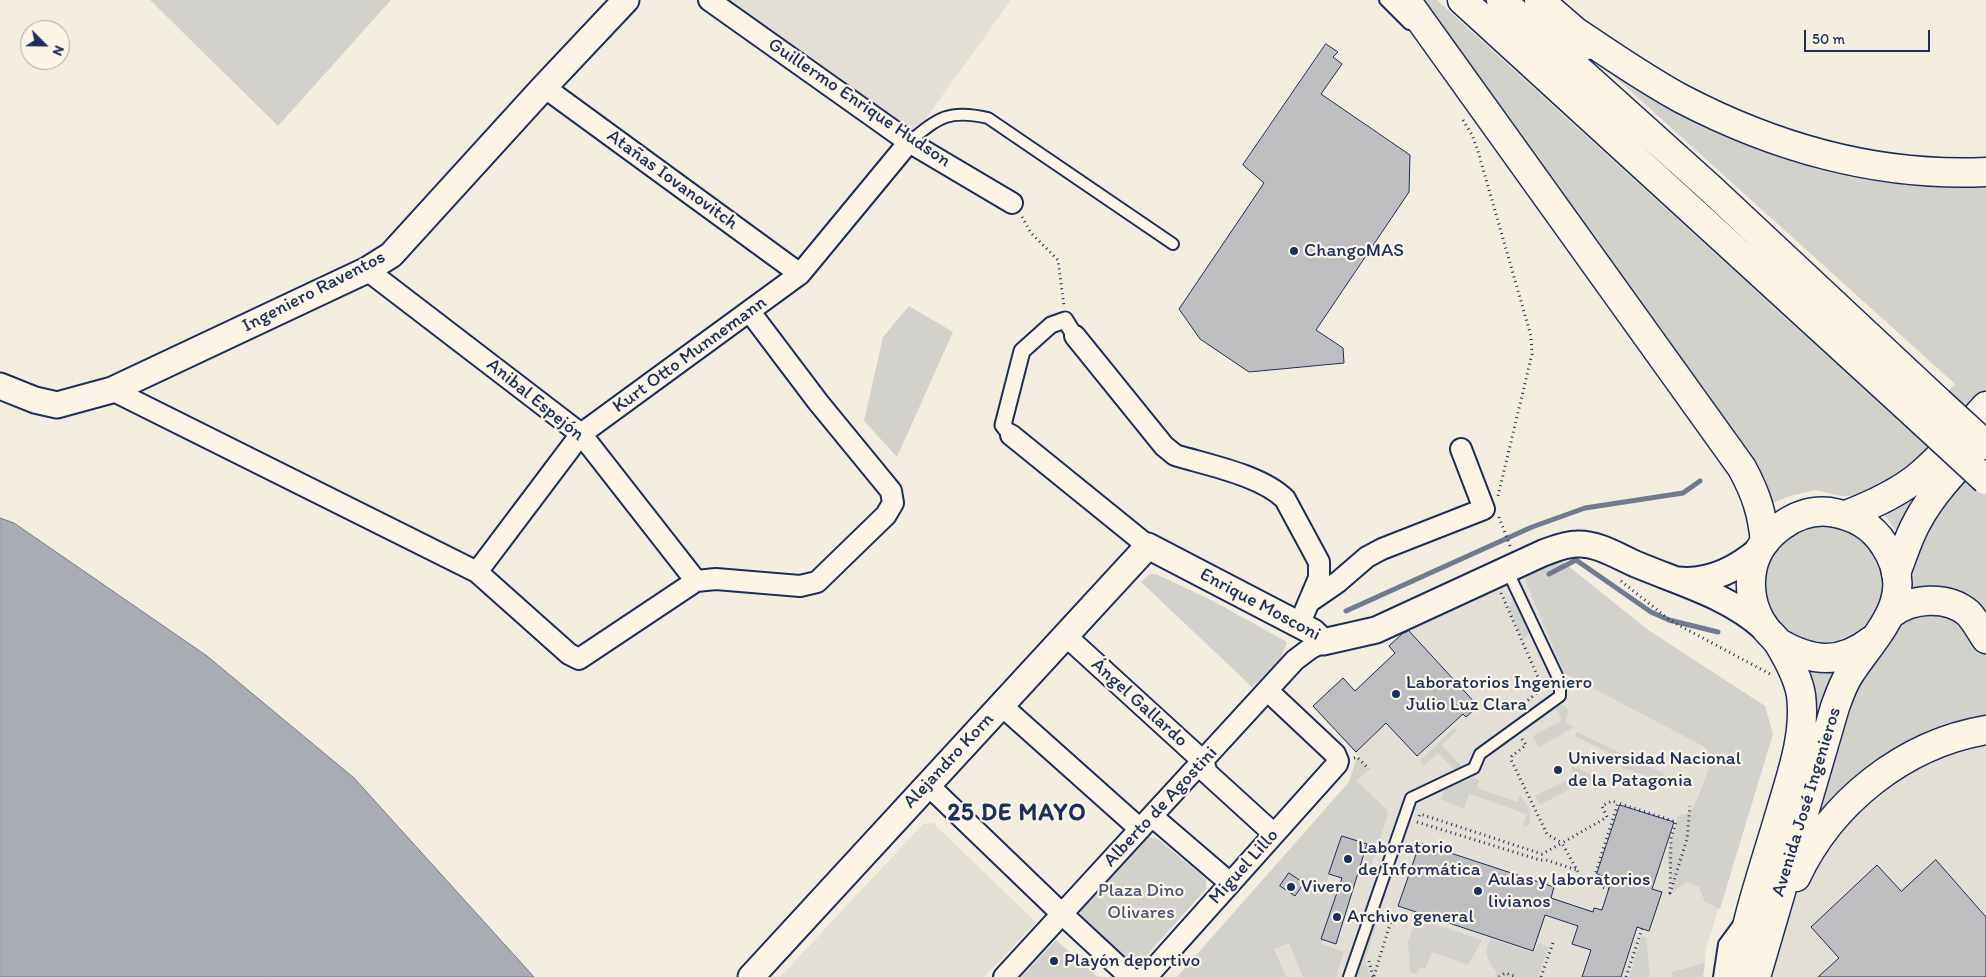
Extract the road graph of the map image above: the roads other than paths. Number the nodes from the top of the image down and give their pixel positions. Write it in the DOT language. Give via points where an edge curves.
graph roads {
  1 [pos="626,0"];
  2 [pos="709,0"];
  3 [pos="1385,0"];
  4 [pos="1406,0"];
  5 [pos="1462,0"];
  6 [pos="1501,0"];
  7 [pos="1539,0"];
  8 [pos="1576,32"];
  9 [pos="544,87"];
  10 [pos="1473,91"];
  11 [pos="909,142"];
  12 [pos="1986,172"];
  13 [pos="1710,188"];
  14 [pos="1012,203"];
  15 [pos="1173,244"];
  16 [pos="367,270"];
  17 [pos="800,274"];
  18 [pos="750,312"];
  19 [pos="1070,328"];
  20 [pos="0,386"];
  21 [pos="112,390"];
  22 [pos="1986,406"];
  23 [pos="1931,412"];
  24 [pos="581,434"];
  25 [pos="1011,435"];
  26 [pos="1986,438"];
  27 [pos="1986,445"];
  28 [pos="1461,449"];
  29 [pos="1986,480"];
  30 [pos="1846,515"];
  31 [pos="1763,545"];
  32 [pos="1148,546"];
  33 [pos="1504,565"];
  34 [pos="477,572"];
  35 [pos="1896,573"];
  36 [pos="1678,580"];
  37 [pos="696,582"];
  38 [pos="1304,614"];
  39 [pos="1884,625"];
  40 [pos="1771,635"];
  41 [pos="1066,636"];
  42 [pos="1986,639"];
  43 [pos="1323,642"];
  44 [pos="1268,691"];
  45 [pos="1001,705"];
  46 [pos="1986,730"];
  47 [pos="1203,761"];
  48 [pos="927,784"];
  49 [pos="1146,823"];
  50 [pos="1274,834"];
  51 [pos="1230,884"];
  52 [pos="1754,904"];
  53 [pos="1062,914"];
  54 [pos="1750,975"];
  55 [pos="751,977"];
  56 [pos="1004,977"];
  57 [pos="1130,977"];
  58 [pos="1144,977"];
  59 [pos="1350,977"];
  60 [pos="1719,977"];
  1 -- 9 [label="street, Ingeniero Raventos"];
  2 -- 11 [label="street, Guillermo Enrique Hudson"];
  3 -- 10 [label="lane"];
  4 -- 10 [label="main road"];
  5 -- 23 [label="main road"];
  6 -- 13 [label="main road"];
  7 -- 8 [label="main road"];
  8 -- 12 [label="main road" via="1681,98 1752,132 1813,152 1868,164 1941,174"];
  8 -- 13 [label="main road"];
  9 -- 16 [label="street, Ingeniero Raventos" via="391,255"];
  9 -- 17 [label="street, Atañas Iovanovitch"];
  10 -- 31 [label="main road" via="1742,468 1759,502 1763,518"];
  11 -- 14 [label="street, Guillermo Enrique Hudson"];
  11 -- 15 [label="lane" via="931,123 950,114 988,118"];
  11 -- 17 [label="street, Kurt Otto Munnemann"];
  13 -- 23 [label="main road"];
  16 -- 21 [label="street, Ingeniero Raventos"];
  16 -- 24 [label="street, Anibal Espejón"];
  17 -- 18 [label="street, Kurt Otto Munnemann"];
  18 -- 24 [label="street, Kurt Otto Munnemann"];
  18 -- 37 [label="street" via="891,491 893,503 886,515 818,582 800,586 716,579"];
  19 -- 25 [label="street" via="1051,325 1022,351 1003,425"];
  19 -- 38 [label="street" via="1164,446 1175,455 1261,482 1285,498 1319,562 1319,578"];
  20 -- 21 [label="street, Ingeniero Raventos" via="58,405"];
  21 -- 34 [label="street"];
  22 -- 30 [label="main road" via="1920,476 1867,507"];
  23 -- 27 [label="main road, bridge"];
  23 -- 29 [label="main road, bridge"];
  24 -- 34 [label="street, Kurt Otto Munnemann"];
  24 -- 37 [label="street, Anibal Espejón"];
  25 -- 32 [label="street, Enrique Mosconi"];
  26 -- 35 [label="main road" via="1927,505 1909,538"];
  28 -- 38 [label="street" via="1494,510 1367,557"];
  30 -- 31 [label="main road" via="1824,512 1802,515 1781,526"];
  30 -- 35 [label="main road" via="1880,537"];
  31 -- 36 [label="street, Enrique Mosconi" via="1750,558 1729,570 1694,581"];
  31 -- 40 [label="main road, Avenida José Ingenieros" via="1754,564 1752,597 1756,613"];
  32 -- 38 [label="street, Enrique Mosconi"];
  32 -- 41 [label="street, Alejandro Korn"];
  33 -- 36 [label="street, Enrique Mosconi" via="1578,544 1600,549"];
  33 -- 43 [label="street, Enrique Mosconi" via="1376,630"];
  33 -- 59 [label="lane" via="1560,682 1560,696 1480,754 1474,768 1411,798"];
  34 -- 37 [label="street" via="569,654 579,658"];
  35 -- 39 [label="main road, Avenida José Ingenieros" via="1897,587"];
  36 -- 40 [label="street, Enrique Mosconi" via="1736,606"];
  38 -- 43 [label="street, Enrique Mosconi" via="1313,632"];
  39 -- 40 [label="main road" via="1860,649 1840,657 1818,658 1797,653"];
  39 -- 42 [label="main road" via="1901,607 1916,602 1937,602 1953,605 1971,617"];
  39 -- 54 [label="main road, Avenida José Ingenieros" via="1848,677 1835,707"];
  40 -- 52 [label="main road, Avenida José Ingenieros" via="1792,668 1800,694 1801,729 1795,762"];
  41 -- 45 [label="street, Alejandro Korn"];
  41 -- 47 [label="street, Ángel Gallardo"];
  43 -- 44 [label="street, Alberto de Agostini" via="1295,660"];
  44 -- 47 [label="street, Alberto de Agostini"];
  44 -- 50 [label="street, Miguel Lillo" via="1335,754 1338,761"];
  45 -- 48 [label="street, Alejandro Korn"];
  45 -- 49 [label="street"];
  46 -- 54 [label="main road" via="1961,735 1911,755 1851,800 1810,851"];
  47 -- 49 [label="street, Alberto de Agostini"];
  47 -- 50 [label="street, Ángel Gallardo" via="1207,773"];
  48 -- 53 [label="street"];
  48 -- 55 [label="street, Alejandro Korn"];
  49 -- 51 [label="street"];
  49 -- 53 [label="street, Alberto de Agostini"];
  50 -- 51 [label="street, Miguel Lillo"];
  51 -- 58 [label="street, Miguel Lillo"];
  52 -- 54 [label="main road, Avenida José Ingenieros" via="1745,934"];
  52 -- 60 [label="lane" via="1724,944"];
  53 -- 56 [label="street, Alberto de Agostini"];
  53 -- 57 [label="street"];
}
